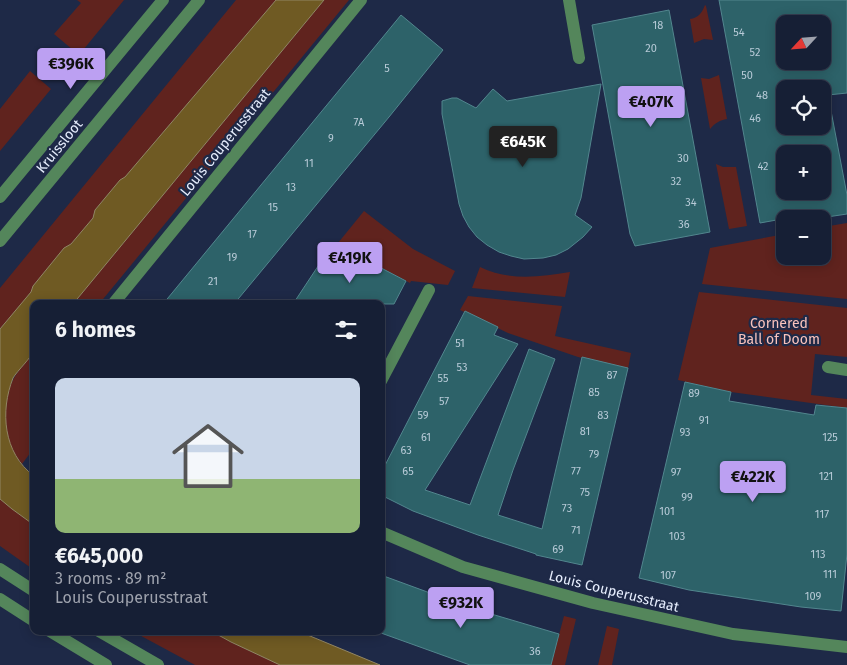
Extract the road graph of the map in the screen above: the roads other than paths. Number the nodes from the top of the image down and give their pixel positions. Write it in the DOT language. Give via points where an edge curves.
graph roads {
  1 [pos="163,0"];
  2 [pos="199,0"];
  3 [pos="361,0"];
  4 [pos="569,0"];
  5 [pos="579,58"];
  6 [pos="0,197"];
  7 [pos="0,242"];
  8 [pos="429,290"];
  9 [pos="116,300"];
  10 [pos="828,367"];
  11 [pos="847,370"];
  12 [pos="385,373"];
  13 [pos="385,534"];
  14 [pos="0,569"];
  15 [pos="30,588"];
  16 [pos="0,599"];
  17 [pos="30,618"];
  18 [pos="57,635"];
  19 [pos="106,635"];
  20 [pos="847,647"];
  21 [pos="106,665"];
  22 [pos="158,665"];
  1 -- 6 [label="street, Kruissloot"];
  2 -- 7 [label="street, Kruissloot"];
  3 -- 9 [label="street, Louis Couperusstraat"];
  4 -- 5 [label="street"];
  8 -- 12 [label="street"];
  10 -- 11 [label="street"];
  13 -- 20 [label="street, Louis Couperusstraat" via="463,567 593,603 733,634"];
  14 -- 15 [label="street"];
  16 -- 17 [label="street"];
  18 -- 21 [label="street"];
  19 -- 22 [label="street"];
}
